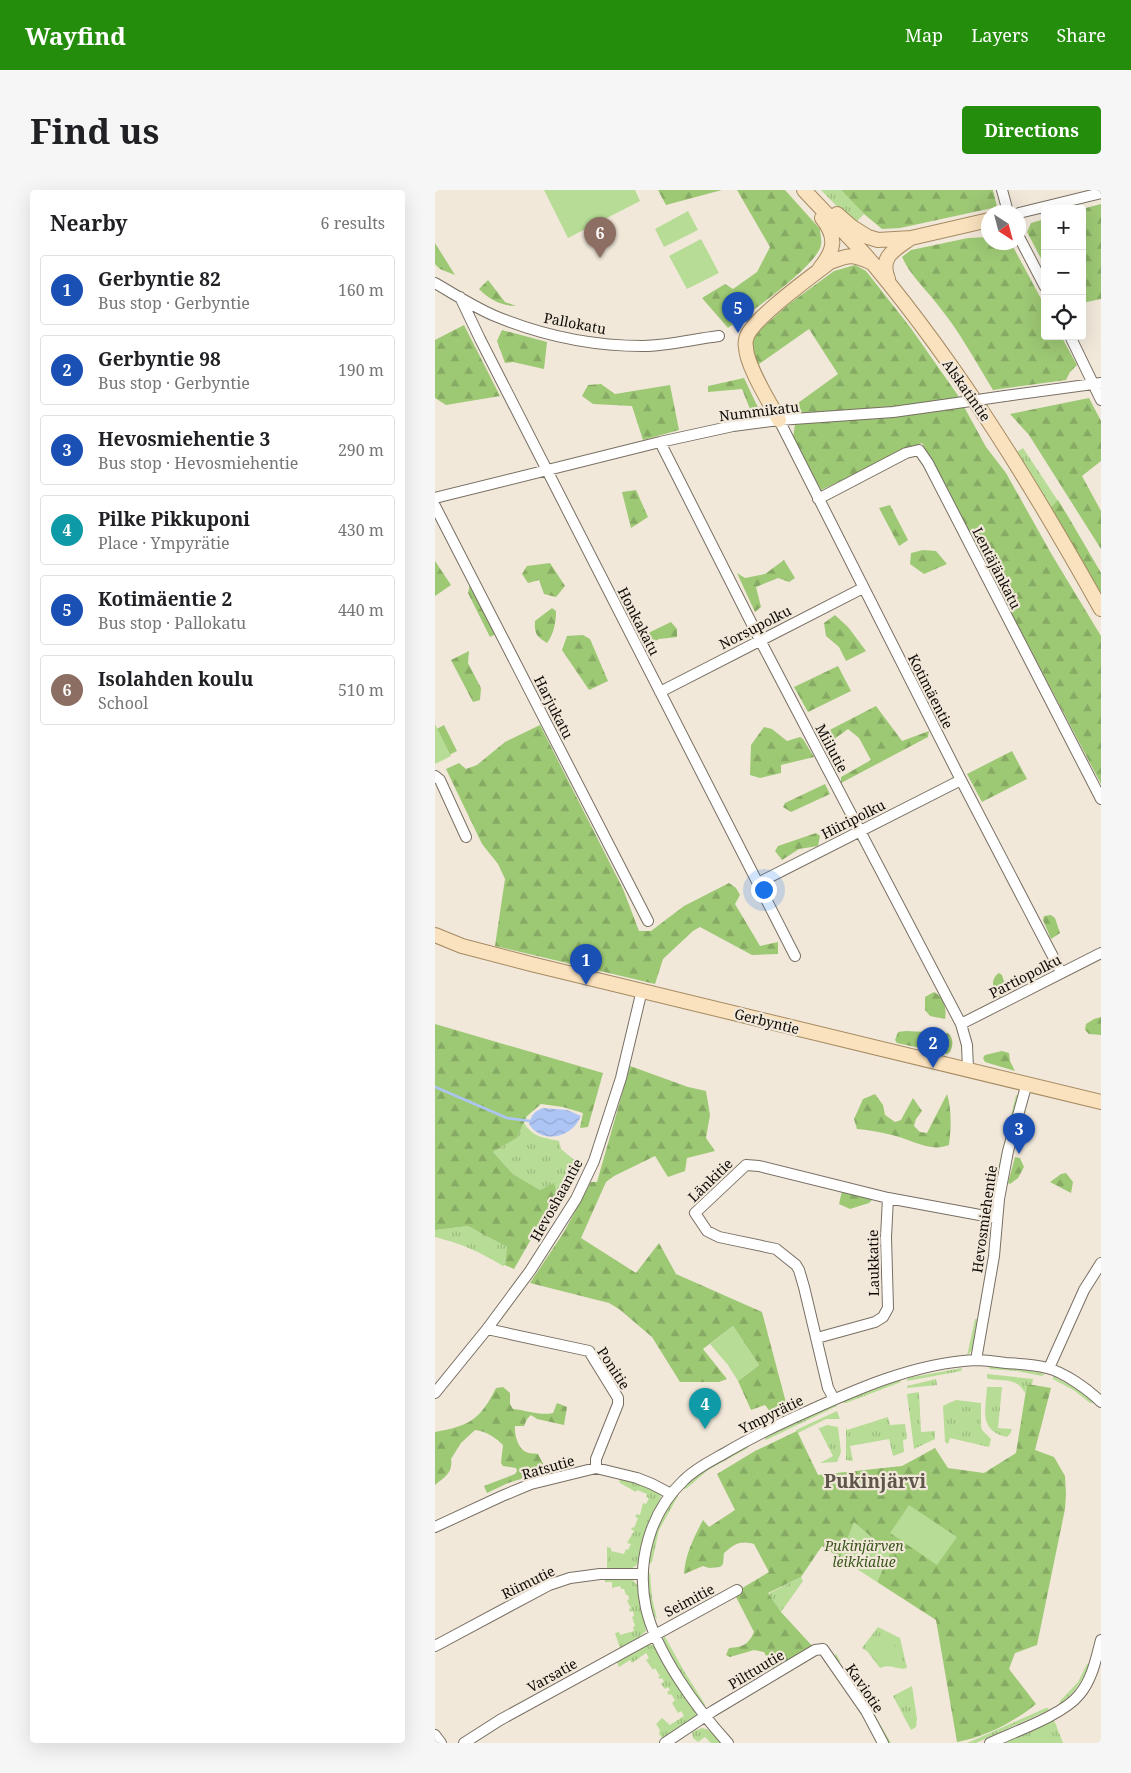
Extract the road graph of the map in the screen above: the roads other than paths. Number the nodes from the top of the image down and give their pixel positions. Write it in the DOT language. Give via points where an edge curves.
graph roads {
  1 [pos="797,190"];
  2 [pos="804,190"];
  3 [pos="810,190"];
  4 [pos="1002,190"];
  5 [pos="1101,193"];
  6 [pos="1006,205"];
  7 [pos="1026,211"];
  8 [pos="981,222"];
  9 [pos="911,238"];
  10 [pos="1026,250"];
  11 [pos="873,264"];
  12 [pos="815,274"];
  13 [pos="1041,279"];
  14 [pos="435,283"];
  15 [pos="891,286"];
  16 [pos="460,297"];
  17 [pos="719,336"];
  18 [pos="1072,340"];
  19 [pos="1097,384"];
  20 [pos="1101,400"];
  21 [pos="779,420"];
  22 [pos="660,442"];
  23 [pos="546,470"];
  24 [pos="435,498"];
  25 [pos="818,500"];
  26 [pos="435,506"];
  27 [pos="863,588"];
  28 [pos="1101,610"];
  29 [pos="760,640"];
  30 [pos="660,692"];
  31 [pos="435,776"];
  32 [pos="961,780"];
  33 [pos="1101,799"];
  34 [pos="860,831"];
  35 [pos="466,837"];
  36 [pos="758,883"];
  37 [pos="648,921"];
  38 [pos="435,935"];
  39 [pos="1101,953"];
  40 [pos="795,956"];
  41 [pos="1061,972"];
  42 [pos="642,990"];
  43 [pos="961,1024"];
  44 [pos="968,1069"];
  45 [pos="1027,1083"];
  46 [pos="1101,1102"];
  47 [pos="888,1198"];
  48 [pos="996,1218"];
  49 [pos="1101,1263"];
  50 [pos="487,1329"];
  51 [pos="817,1338"];
  52 [pos="976,1360"];
  53 [pos="1049,1368"];
  54 [pos="435,1394"];
  55 [pos="834,1399"];
  56 [pos="1101,1402"];
  57 [pos="596,1468"];
  58 [pos="671,1494"];
  59 [pos="435,1528"];
  60 [pos="642,1574"];
  61 [pos="737,1590"];
  62 [pos="655,1634"];
  63 [pos="1101,1640"];
  64 [pos="435,1646"];
  65 [pos="823,1649"];
  66 [pos="706,1717"];
  67 [pos="435,1735"];
  68 [pos="441,1743"];
  69 [pos="464,1743"];
  70 [pos="665,1743"];
  71 [pos="728,1743"];
  72 [pos="883,1743"];
  73 [pos="990,1743"];
  1 -- 12 [label="main road" via="825,222 834,240 826,261"];
  2 -- 11 [label="main road, Alskatintie"];
  3 -- 9 [label="main road" via="868,237 879,240"];
  4 -- 6 [label="street"];
  5 -- 7 [label="street"];
  8 -- 9 [label="main road"];
  9 -- 15 [label="main road" via="889,254 885,263 884,270"];
  10 -- 13 [label="street"];
  11 -- 12 [label="main road" via="854,256 830,262"];
  11 -- 15 [label="main road, Alskatintie"];
  12 -- 21 [label="main road" via="765,314 746,337 745,349 750,364"];
  14 -- 16 [label="street, Pallokatu"];
  15 -- 28 [label="main road, Alskatintie" via="981,408 1067,547"];
  16 -- 17 [label="street, Pallokatu" via="519,325 604,344 645,346"];
  16 -- 23 [label="street, Honkakatu"];
  18 -- 19 [label="street"];
  19 -- 20 [label="street"];
  19 -- 21 [label="street, Nummikatu, bridge" via="893,412"];
  21 -- 22 [label="street, Nummikatu"];
  21 -- 25 [label="street, Kotimäentie"];
  22 -- 23 [label="street, Nummikatu"];
  22 -- 29 [label="street, Miilutie"];
  23 -- 24 [label="street, Nummikatu"];
  23 -- 30 [label="street, Honkakatu"];
  25 -- 27 [label="street, Kotimäentie"];
  25 -- 33 [label="street, Lentäjänkatu" via="906,453 919,450"];
  26 -- 37 [label="street, Harjukatu"];
  27 -- 29 [label="street, Norsupolku"];
  27 -- 32 [label="street, Kotimäentie"];
  29 -- 30 [label="street, Norsupolku"];
  29 -- 34 [label="street, Miilutie"];
  30 -- 36 [label="street, Honkakatu"];
  31 -- 35 [label="street" via="440,780"];
  32 -- 34 [label="street, Hiiripolku"];
  32 -- 41 [label="street, Kotimäentie"];
  34 -- 36 [label="street, Hiiripolku"];
  34 -- 43 [label="street, Miilutie"];
  36 -- 40 [label="street, Honkakatu"];
  38 -- 42 [label="main road, Gerbyntie" via="469,948"];
  39 -- 41 [label="street, Partiopolku"];
  41 -- 43 [label="street, Partiopolku"];
  42 -- 44 [label="main road, Gerbyntie"];
  42 -- 50 [label="street, Hevoshaantie" via="621,1078 594,1161 554,1236"];
  43 -- 44 [label="street, Miilutie" via="967,1045"];
  44 -- 45 [label="main road, Gerbyntie"];
  45 -- 46 [label="main road, Gerbyntie"];
  45 -- 48 [label="street, Hevosmiehentie" via="1008,1151"];
  47 -- 48 [label="street, Länkitie"];
  47 -- 51 [label="street, Laukkatie" via="885,1237 888,1308 875,1322"];
  47 -- 51 [label="street, Länkitie" via="746,1165 695,1213 707,1231 719,1238 777,1249 796,1265"];
  48 -- 52 [label="street, Hevosmiehentie" via="994,1256"];
  49 -- 53 [label="street" via="1084,1290"];
  50 -- 54 [label="street, Hevoshaantie"];
  50 -- 57 [label="street, Ponitie" via="589,1351 619,1404 596,1459"];
  51 -- 55 [label="street, Länkitie" via="828,1388"];
  52 -- 53 [label="street, Ympyrätie"];
  52 -- 55 [label="street, Ympyrätie" via="903,1374"];
  53 -- 56 [label="street, Ympyrätie" via="1077,1383"];
  55 -- 58 [label="street, Ympyrätie" via="759,1434 697,1469"];
  57 -- 58 [label="street, Ratsutie" via="637,1478"];
  57 -- 59 [label="street, Ratsutie" via="531,1484"];
  58 -- 60 [label="street, Ympyrätie" via="652,1528"];
  60 -- 62 [label="street, Ympyrätie" via="646,1609"];
  60 -- 64 [label="street, Riimutie" via="570,1578 544,1587"];
  61 -- 62 [label="street, Seimitie"];
  62 -- 66 [label="street, Ympyrätie"];
  62 -- 69 [label="street, Varsatie"];
  63 -- 73 [label="street" via="1086,1685 1075,1700 1057,1712"];
  65 -- 66 [label="street, Pilttuutie" via="815,1650"];
  65 -- 72 [label="street, Kaviotie" via="866,1711"];
  66 -- 70 [label="street, Pilttuutie"];
  66 -- 71 [label="street, Ympyrätie"];
  67 -- 68 [label="street"];
}
